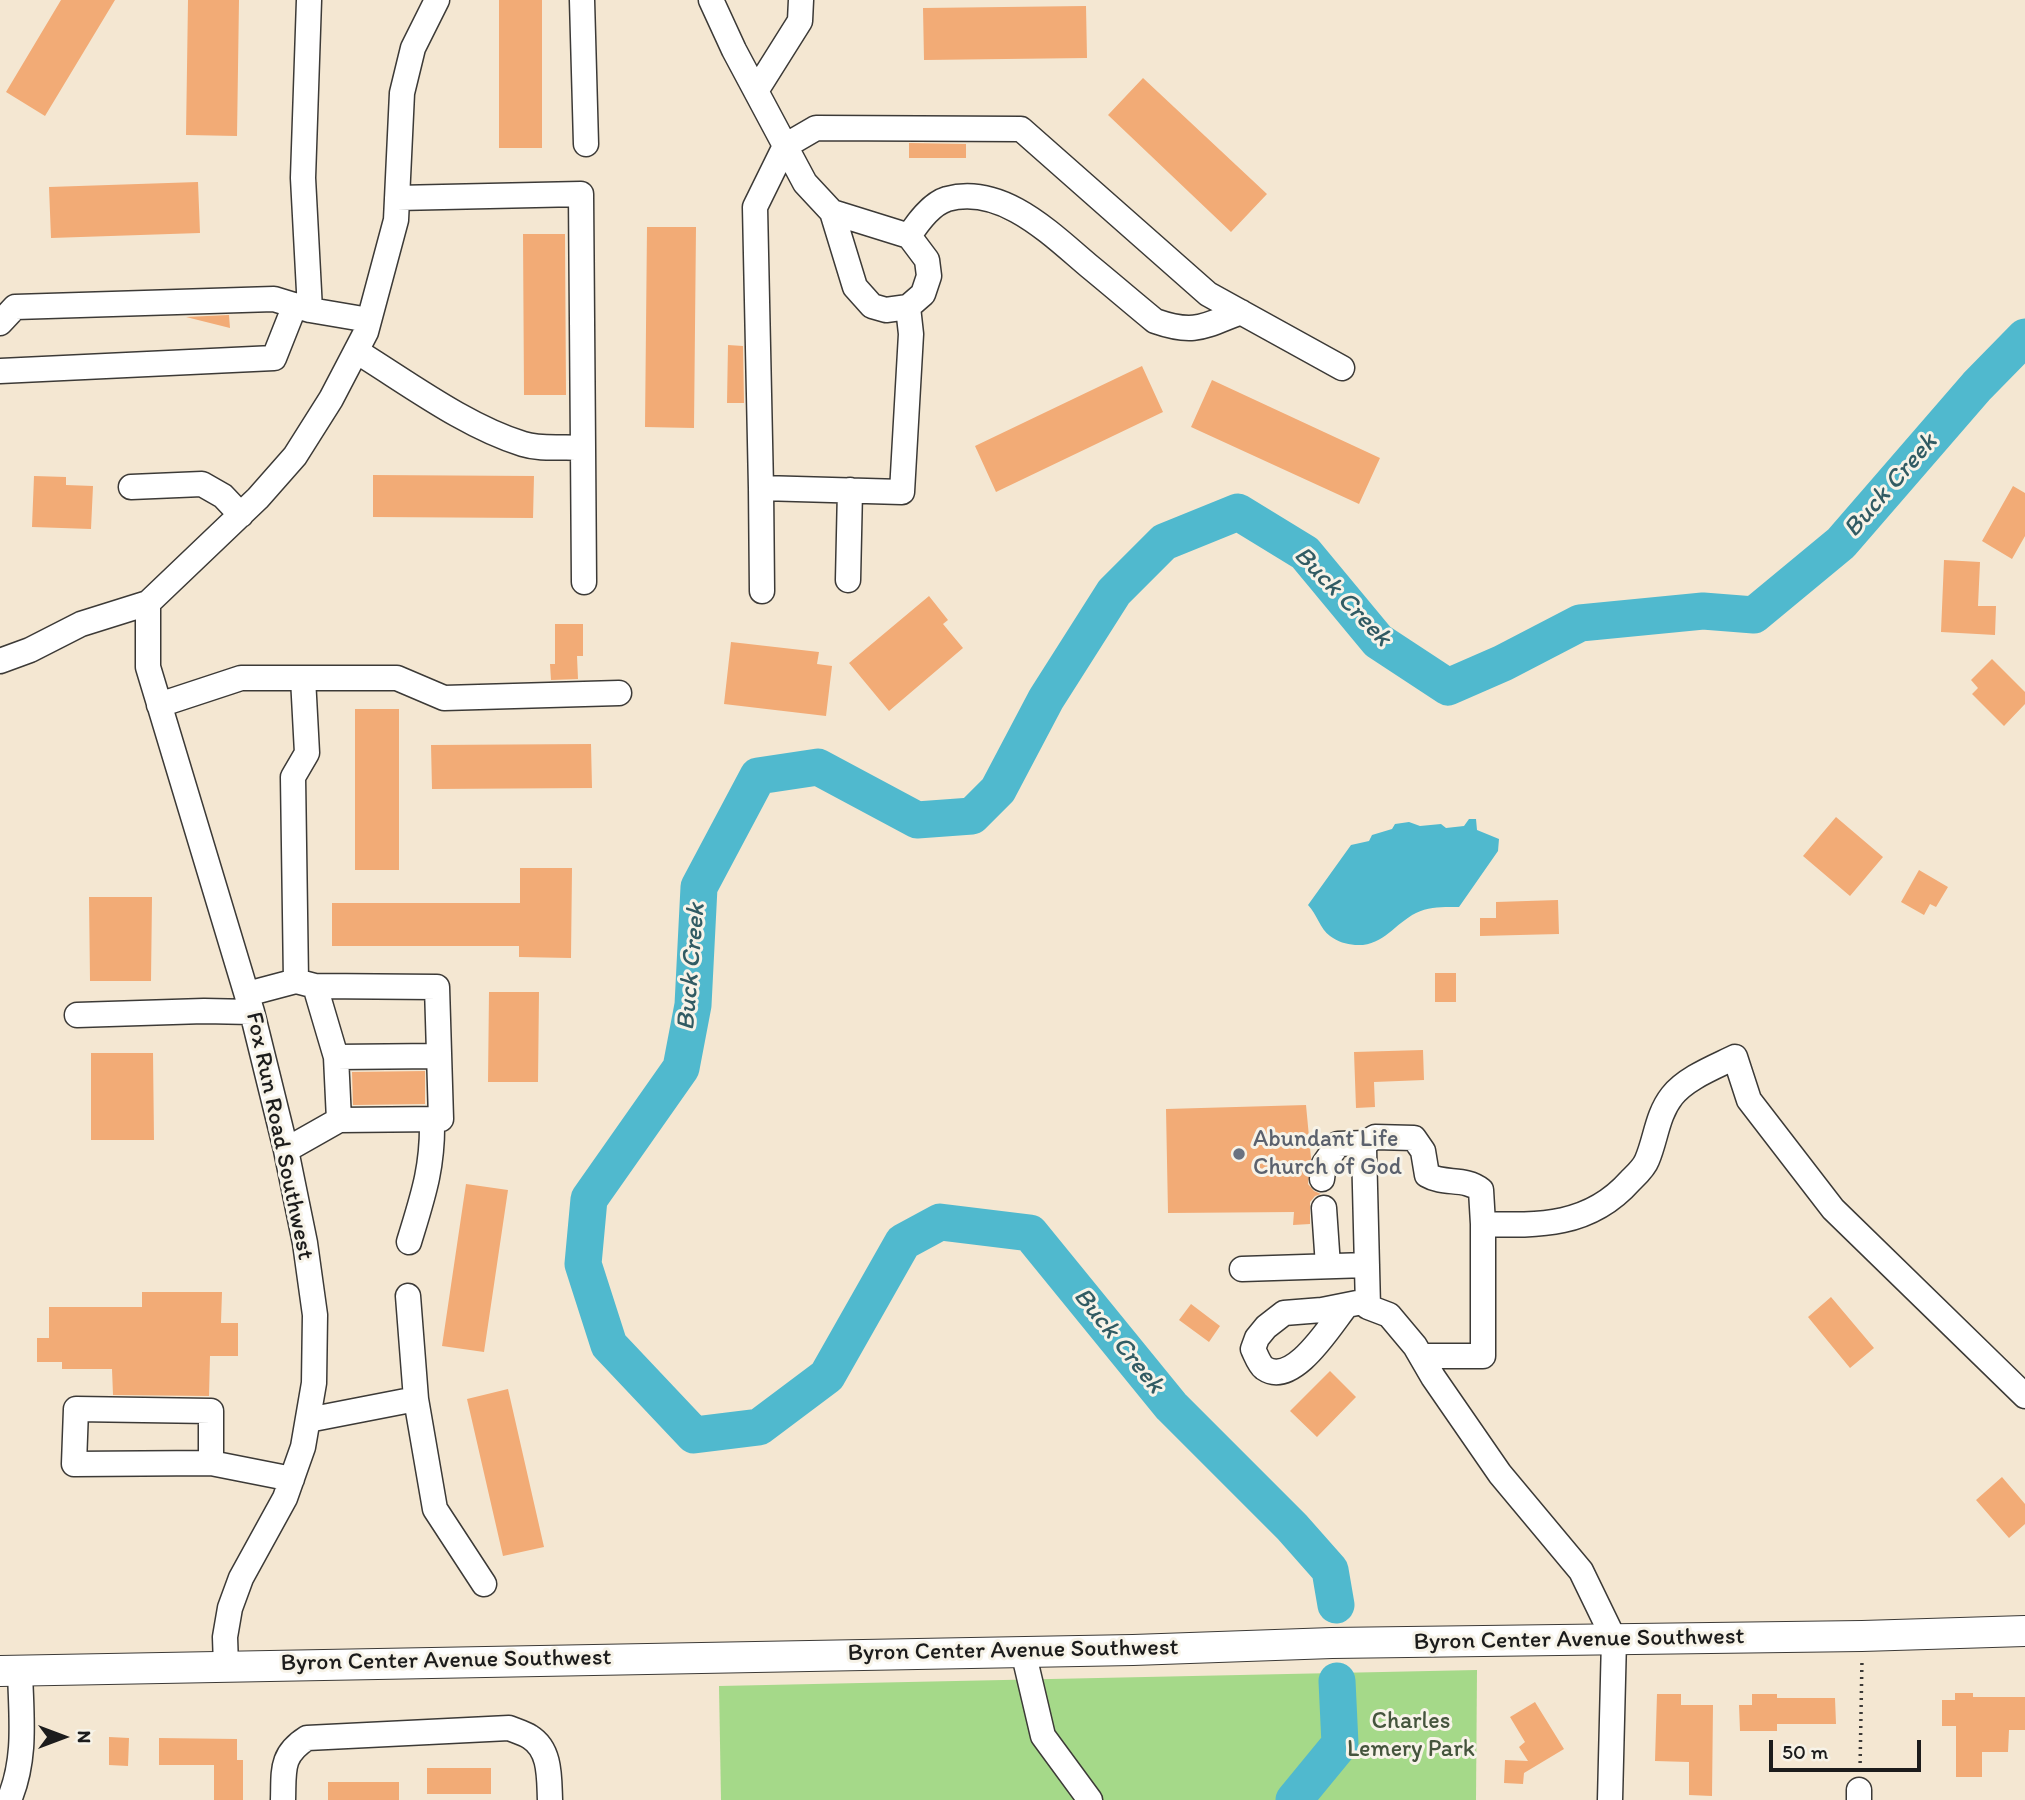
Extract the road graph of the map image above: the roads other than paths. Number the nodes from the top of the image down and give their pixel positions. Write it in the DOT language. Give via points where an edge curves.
graph roads {
  1 [pos="582,0"];
  2 [pos="711,0"];
  3 [pos="801,0"];
  4 [pos="312,1"];
  5 [pos="429,3"];
  6 [pos="756,91"];
  7 [pos="586,144"];
  8 [pos="785,146"];
  9 [pos="397,198"];
  10 [pos="832,212"];
  11 [pos="909,236"];
  12 [pos="302,307"];
  13 [pos="908,307"];
  14 [pos="1241,312"];
  15 [pos="369,320"];
  16 [pos="0,323"];
  17 [pos="356,351"];
  18 [pos="1342,368"];
  19 [pos="0,371"];
  20 [pos="583,448"];
  21 [pos="131,487"];
  22 [pos="761,488"];
  23 [pos="850,490"];
  24 [pos="241,515"];
  25 [pos="848,580"];
  26 [pos="584,582"];
  27 [pos="762,591"];
  28 [pos="148,603"];
  29 [pos="0,661"];
  30 [pos="303,677"];
  31 [pos="619,693"];
  32 [pos="159,705"];
  33 [pos="305,984"];
  34 [pos="249,1003"];
  35 [pos="77,1015"];
  36 [pos="438,1056"];
  37 [pos="336,1057"];
  38 [pos="340,1120"];
  39 [pos="432,1120"];
  40 [pos="1365,1143"];
  41 [pos="286,1150"];
  42 [pos="1322,1179"];
  43 [pos="1324,1208"];
  44 [pos="1483,1224"];
  45 [pos="409,1242"];
  46 [pos="1367,1265"];
  47 [pos="1328,1266"];
  48 [pos="1242,1269"];
  49 [pos="408,1296"];
  50 [pos="1421,1356"];
  51 [pos="2025,1396"];
  52 [pos="416,1399"];
  53 [pos="308,1420"];
  54 [pos="211,1463"];
  55 [pos="292,1479"];
  56 [pos="484,1584"];
  57 [pos="2025,1631"];
  58 [pos="1614,1639"];
  59 [pos="1023,1651"];
  60 [pos="226,1666"];
  61 [pos="10,1671"];
  62 [pos="9,1800"];
  63 [pos="283,1800"];
  64 [pos="550,1800"];
  65 [pos="1090,1800"];
  66 [pos="1610,1800"];
  1 -- 7 [label="street"];
  2 -- 6 [label="street"];
  3 -- 6 [label="street" via="800,21"];
  4 -- 12 [label="street"];
  5 -- 9 [label="street" via="402,93"];
  6 -- 8 [label="street"];
  8 -- 10 [label="street" via="805,183"];
  8 -- 14 [label="street" via="816,128 1021,129 1208,294"];
  8 -- 22 [label="street" via="755,207"];
  9 -- 15 [label="street" via="396,220"];
  9 -- 20 [label="street" via="580,194"];
  10 -- 11 [label="street"];
  10 -- 13 [label="street" via="855,287 872,306 886,310"];
  11 -- 13 [label="street" via="927,260 929,276 923,294"];
  11 -- 14 [label="street" via="920,218 946,199 975,197 1034,220 1156,321 1179,329 1200,327"];
  12 -- 15 [label="street"];
  12 -- 16 [label="street" via="274,299 15,307"];
  12 -- 19 [label="street" via="274,358"];
  13 -- 23 [label="street" via="911,334 902,492"];
  14 -- 18 [label="street"];
  15 -- 17 [label="street"];
  17 -- 20 [label="street" via="461,418 524,445"];
  17 -- 24 [label="street" via="295,456"];
  20 -- 26 [label="street"];
  21 -- 24 [label="street" via="202,484 223,496"];
  22 -- 23 [label="street"];
  22 -- 27 [label="street"];
  23 -- 25 [label="street"];
  24 -- 28 [label="street"];
  28 -- 29 [label="street" via="81,624"];
  28 -- 32 [label="street, Fox Run Road Southwest" via="148,667"];
  30 -- 31 [label="street" via="397,677 444,698"];
  30 -- 32 [label="street" via="241,678"];
  30 -- 33 [label="street" via="307,753 293,777"];
  32 -- 34 [label="street, Fox Run Road Southwest"];
  33 -- 34 [label="street"];
  33 -- 36 [label="street" via="437,987"];
  33 -- 37 [label="street"];
  34 -- 35 [label="street" via="204,1011"];
  34 -- 41 [label="street, Fox Run Road Southwest"];
  36 -- 37 [label="street"];
  36 -- 39 [label="street" via="441,1119"];
  37 -- 38 [label="street"];
  38 -- 39 [label="street"];
  38 -- 41 [label="street"];
  39 -- 45 [label="street" via="430,1174"];
  40 -- 42 [label="street" via="1338,1144 1324,1164"];
  40 -- 44 [label="street" via="1375,1137 1414,1138 1423,1151 1427,1175 1469,1183 1481,1190"];
  40 -- 46 [label="street"];
  41 -- 53 [label="street, Fox Run Road Southwest" via="314,1315 314,1383"];
  43 -- 47 [label="street"];
  44 -- 50 [label="street" via="1483,1356"];
  44 -- 51 [label="street" via="1531,1226 1585,1215 1614,1199 1646,1163 1659,1119 1673,1095 1735,1057 1749,1100 1833,1209"];
  46 -- 47 [label="street"];
  46 -- 50 [label="street" via="1357,1304 1389,1315"];
  47 -- 48 [label="street"];
  49 -- 52 [label="street"];
  50 -- 58 [label="street" via="1500,1474 1581,1572"];
  52 -- 53 [label="street"];
  52 -- 56 [label="street" via="435,1509"];
  53 -- 55 [label="street, Fox Run Road Southwest"];
  54 -- 54 [label="street" via="74,1464 76,1409 211,1411"];
  54 -- 55 [label="street"];
  55 -- 60 [label="street, Fox Run Road Southwest" via="230,1608"];
  57 -- 58 [label="main road, Byron Center Avenue Southwest"];
  58 -- 59 [label="main road, Byron Center Avenue Southwest"];
  58 -- 66 [label="street"];
  59 -- 60 [label="main road, Byron Center Avenue Southwest"];
  59 -- 65 [label="street" via="1043,1736"];
  60 -- 61 [label="main road, Byron Center Avenue Southwest"];
  61 -- 62 [label="street" via="23,1744"];
  63 -- 64 [label="street" via="285,1760 307,1738 509,1728 531,1737 545,1754"];
}
